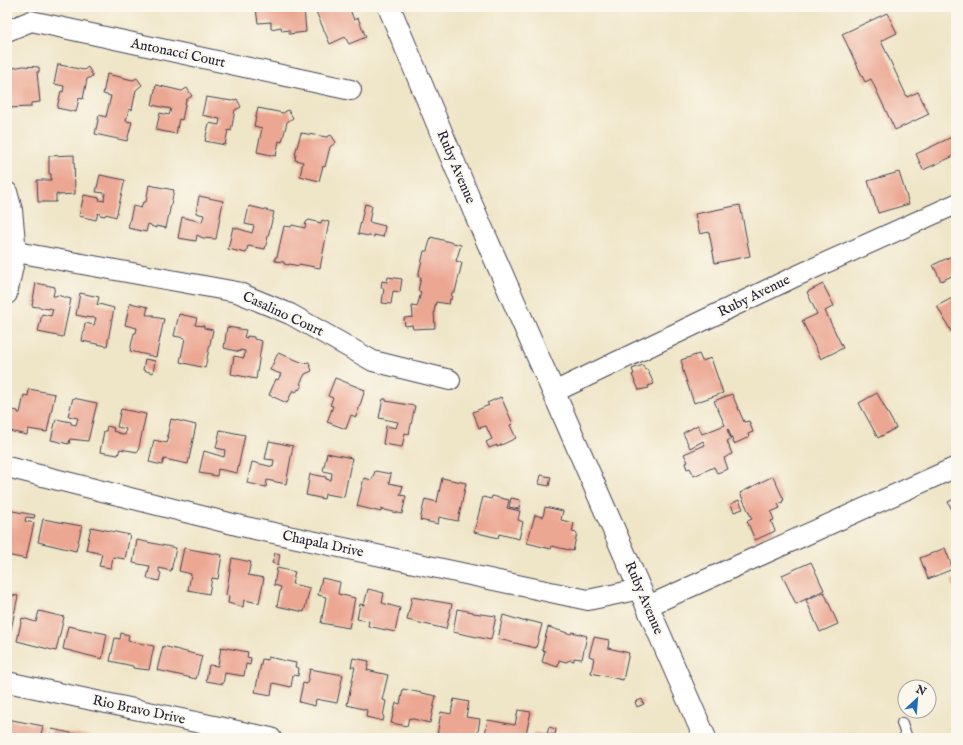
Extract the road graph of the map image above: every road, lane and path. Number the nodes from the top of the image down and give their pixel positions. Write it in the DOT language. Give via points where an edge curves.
graph roads {
  1 [pos="389,7"];
  2 [pos="7,31"];
  3 [pos="351,90"];
  4 [pos="7,192"];
  5 [pos="956,204"];
  6 [pos="16,252"];
  7 [pos="7,294"];
  8 [pos="450,380"];
  9 [pos="554,392"];
  10 [pos="7,467"];
  11 [pos="956,467"];
  12 [pos="644,597"];
  13 [pos="7,682"];
  14 [pos="902,723"];
  15 [pos="271,738"];
  16 [pos="705,738"];
  17 [pos="907,738"];
  1 -- 9 [label="street, Ruby Avenue" via="472,206"];
  2 -- 3 [label="street, Antonacci Court" via="31,21"];
  4 -- 6 [label="street" via="12,210"];
  5 -- 9 [label="street, Ruby Avenue" via="792,278"];
  6 -- 7 [label="street"];
  6 -- 8 [label="street, Casalino Court" via="237,292 290,314 373,361"];
  9 -- 12 [label="street, Ruby Avenue"];
  10 -- 12 [label="street, Chapala Drive" via="241,526 588,600"];
  11 -- 12 [label="street, Chapala Drive"];
  12 -- 16 [label="street, Ruby Avenue"];
  13 -- 15 [label="street, Rio Bravo Drive"];
  14 -- 17 [label="lane"];
}
